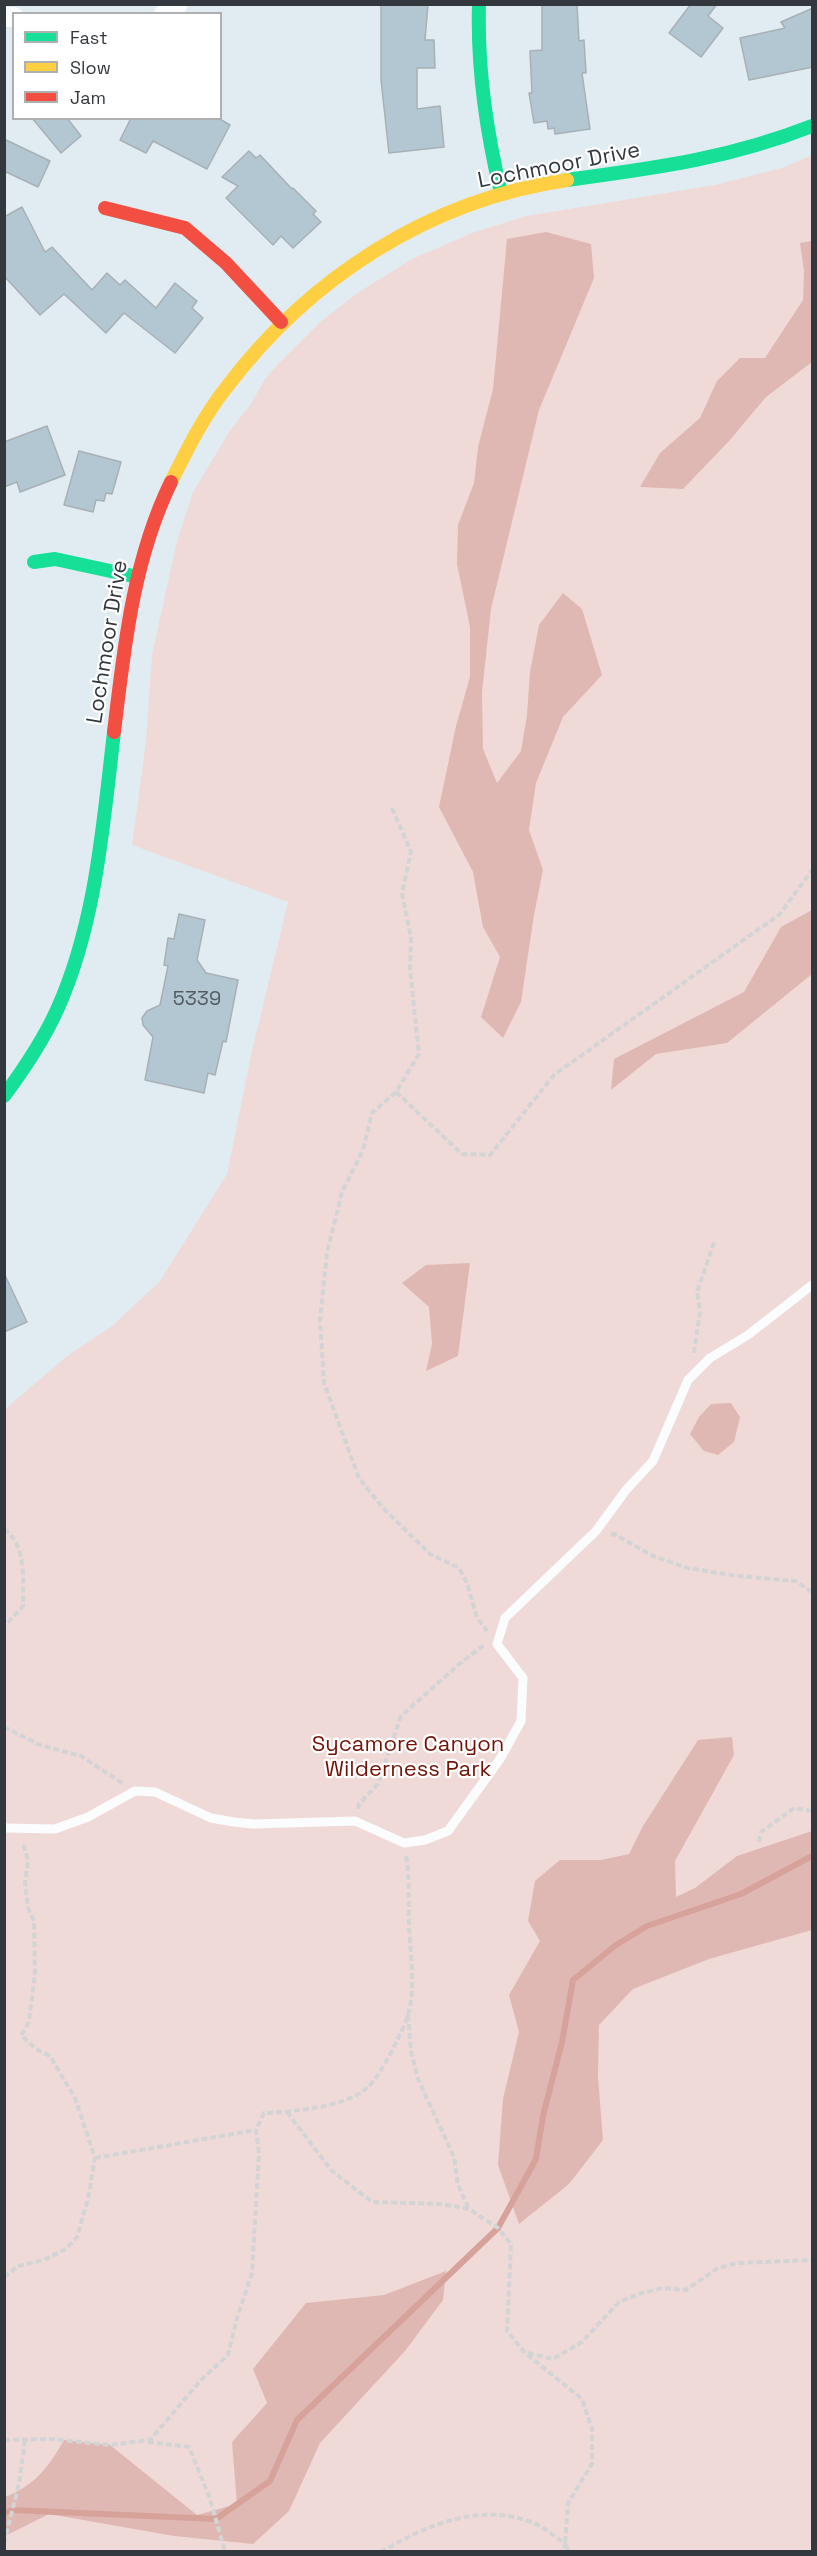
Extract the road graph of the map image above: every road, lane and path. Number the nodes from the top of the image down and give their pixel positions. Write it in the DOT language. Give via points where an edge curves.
graph roads {
  1 [pos="479,4"];
  2 [pos="813,126"];
  3 [pos="501,194"];
  4 [pos="105,208"];
  5 [pos="281,322"];
  6 [pos="34,562"];
  7 [pos="138,577"];
  8 [pos="393,808"];
  9 [pos="813,870"];
  10 [pos="396,1092"];
  11 [pos="4,1096"];
  12 [pos="715,1240"];
  13 [pos="813,1285"];
  14 [pos="688,1380"];
  15 [pos="4,1529"];
  16 [pos="590,1538"];
  17 [pos="813,1592"];
  18 [pos="4,1627"];
  19 [pos="497,1644"];
  20 [pos="4,1727"];
  21 [pos="135,1791"];
  22 [pos="813,1811"];
  23 [pos="355,1821"];
  24 [pos="4,1828"];
  25 [pos="17,1829"];
  26 [pos="759,1842"];
  27 [pos="405,1843"];
  28 [pos="408,2014"];
  29 [pos="287,2112"];
  30 [pos="256,2130"];
  31 [pos="95,2158"];
  32 [pos="469,2209"];
  33 [pos="813,2260"];
  34 [pos="4,2277"];
  35 [pos="525,2353"];
  36 [pos="4,2440"];
  37 [pos="25,2440"];
  38 [pos="139,2441"];
  39 [pos="4,2543"];
  40 [pos="565,2543"];
  41 [pos="225,2552"];
  42 [pos="381,2552"];
  43 [pos="564,2552"];
  44 [pos="569,2552"];
  1 -- 3 [label="street" via="485,123"];
  2 -- 3 [label="street, Lochmoor Drive" via="732,154"];
  3 -- 5 [label="street, Lochmoor Drive" via="435,218 372,252"];
  4 -- 5 [label="street" via="185,228 226,263"];
  5 -- 7 [label="street, Lochmoor Drive" via="235,374 180,461 156,515"];
  6 -- 7 [label="street" via="55,559"];
  7 -- 11 [label="street, Lochmoor Drive" via="81,941 50,1024"];
  8 -- 10 [label="path" via="411,852 402,893 411,938 410,969 419,1054"];
  9 -- 10 [label="path" via="780,914 554,1075 490,1155 462,1154"];
  10 -- 19 [label="path" via="372,1113 363,1150 342,1192 327,1253 320,1320 324,1383 358,1478 430,1554 459,1568 477,1618"];
  12 -- 14 [label="path" via="697,1292 700,1311"];
  13 -- 14 [label="lane" via="748,1335 710,1358"];
  14 -- 16 [label="lane" via="652,1461"];
  15 -- 18 [label="path" via="19,1547 23,1578 22,1606"];
  16 -- 17 [label="path" via="614,1534 653,1556 688,1568 795,1581"];
  16 -- 19 [label="lane" via="505,1618"];
  19 -- 23 [label="path" via="486,1644 458,1665 401,1716 378,1784 359,1804"];
  19 -- 27 [label="lane" via="523,1678 521,1721 500,1759 448,1831"];
  20 -- 21 [label="path" via="40,1744 81,1756"];
  21 -- 23 [label="lane" via="155,1792 211,1818 234,1822"];
  21 -- 25 [label="lane" via="97,1813 55,1829"];
  22 -- 26 [label="path" via="794,1808 761,1832"];
  23 -- 27 [label="lane"];
  24 -- 25 [label="lane"];
  25 -- 31 [label="path" via="28,1860 25,1883 34,1921 35,1972 30,2022 21,2035 50,2056 75,2098"];
  27 -- 28 [label="path" via="410,1880"];
  28 -- 29 [label="path" via="369,2086 350,2098"];
  28 -- 32 [label="path" via="418,2079 454,2157"];
  29 -- 30 [label="path" via="264,2113"];
  29 -- 32 [label="path" via="331,2170 372,2202"];
  30 -- 31 [label="path"];
  30 -- 38 [label="path" via="260,2153 252,2273 228,2355 150,2440"];
  31 -- 34 [label="path" via="77,2236 66,2249 44,2260 18,2266"];
  32 -- 35 [label="path" via="498,2228 511,2244 507,2331"];
  33 -- 35 [label="path" via="738,2263 718,2268 686,2290 663,2288 620,2302 582,2342 553,2359"];
  35 -- 40 [label="path" via="582,2399 592,2430 592,2464 568,2503"];
  36 -- 37 [label="path"];
  37 -- 38 [label="path" via="110,2445"];
  37 -- 39 [label="path"];
  38 -- 41 [label="path" via="189,2447"];
  40 -- 42 [label="path" via="536,2524 500,2514 469,2515 399,2541"];
  40 -- 43 [label="path"];
  40 -- 44 [label="path"];
}
